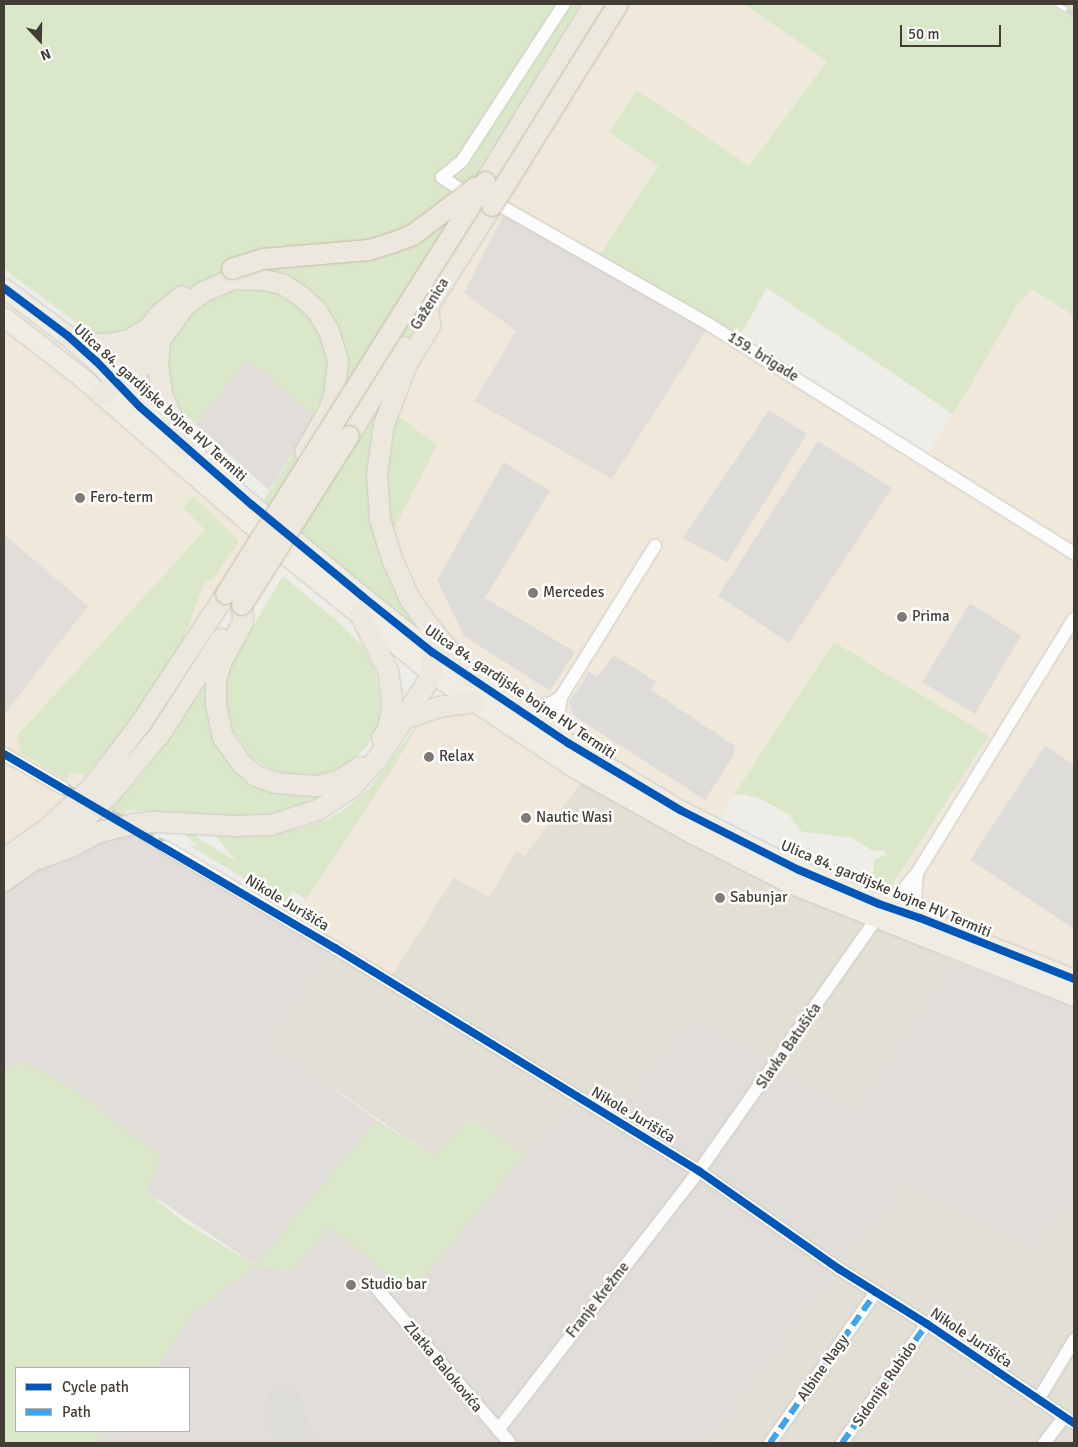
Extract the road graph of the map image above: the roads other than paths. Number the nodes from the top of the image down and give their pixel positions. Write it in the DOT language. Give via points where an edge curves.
graph roads {
  1 [pos="564,4"];
  2 [pos="594,4"];
  3 [pos="618,4"];
  4 [pos="485,182"];
  5 [pos="233,274"];
  6 [pos="4,288"];
  7 [pos="428,306"];
  8 [pos="4,317"];
  9 [pos="154,335"];
  10 [pos="68,336"];
  11 [pos="108,388"];
  12 [pos="184,444"];
  13 [pos="293,486"];
  14 [pos="656,546"];
  15 [pos="1074,553"];
  16 [pos="234,599"];
  17 [pos="360,614"];
  18 [pos="1074,619"];
  19 [pos="432,652"];
  20 [pos="432,673"];
  21 [pos="471,678"];
  22 [pos="561,697"];
  23 [pos="475,702"];
  24 [pos="523,712"];
  25 [pos="404,719"];
  26 [pos="568,744"];
  27 [pos="4,754"];
  28 [pos="63,788"];
  29 [pos="165,847"];
  30 [pos="4,859"];
  31 [pos="39,859"];
  32 [pos="917,873"];
  33 [pos="4,881"];
  34 [pos="878,911"];
  35 [pos="920,918"];
  36 [pos="1074,979"];
  37 [pos="1074,996"];
  38 [pos="699,1171"];
  39 [pos="378,1290"];
  40 [pos="876,1292"];
  41 [pos="927,1324"];
  42 [pos="1074,1340"];
  43 [pos="1038,1400"];
  44 [pos="1069,1420"];
  45 [pos="498,1430"];
  46 [pos="510,1443"];
  47 [pos="770,1443"];
  48 [pos="842,1443"];
  49 [pos="1044,1443"];
  1 -- 15 [label="street, 159. brigade" via="462,161 442,177 458,188 506,208 710,325"];
  2 -- 4 [label="highway, Gaženica"];
  3 -- 7 [label="highway, Gaženica, bridge"];
  4 -- 5 [label="highway, bridge" via="413,235 392,244 369,250 263,260"];
  4 -- 13 [label="highway, Gaženica, bridge"];
  5 -- 9 [label="highway" via="201,282 174,301"];
  5 -- 13 [label="highway" via="282,284 301,296 317,311 336,349 338,379 335,392 329,410 294,470"];
  6 -- 10 [label="main road, Ulica 84. gardijske bojne HV Termiti"];
  7 -- 16 [label="highway, Gaženica, bridge"];
  7 -- 21 [label="highway" via="430,326 407,364 384,425 377,474 380,519 386,544 410,599"];
  8 -- 11 [label="main road, Ulica 84. gardijske bojne HV Termiti"];
  9 -- 10 [label="highway" via="108,344 93,344"];
  9 -- 11 [label="highway" via="138,371"];
  9 -- 12 [label="highway" via="162,394"];
  10 -- 11 [label="main road, Ulica 84. gardijske bojne HV Termiti"];
  11 -- 12 [label="main road, Ulica 84. gardijske bojne HV Termiti" via="140,407"];
  11 -- 17 [label="main road, Ulica 84. gardijske bojne HV Termiti" via="284,553"];
  12 -- 19 [label="main road, Ulica 84. gardijske bojne HV Termiti" via="252,505"];
  13 -- 16 [label="highway, Gaženica, bridge"];
  14 -- 22 [label="street"];
  16 -- 17 [label="highway" via="243,622 221,663 216,680 216,706 223,736 242,764 256,776 293,786 339,781 359,768 386,732 392,696 388,671"];
  16 -- 30 [label="highway" via="91,788 47,829"];
  16 -- 31 [label="highway" via="160,734 110,794"];
  17 -- 20 [label="main road, Ulica 84. gardijske bojne HV Termiti"];
  18 -- 32 [label="street"];
  19 -- 20 [label="highway"];
  19 -- 21 [label="main road, Ulica 84. gardijske bojne HV Termiti"];
  20 -- 23 [label="main road, Ulica 84. gardijske bojne HV Termiti"];
  20 -- 25 [label="highway"];
  21 -- 24 [label="main road, Ulica 84. gardijske bojne HV Termiti"];
  22 -- 24 [label="street"];
  22 -- 26 [label="street" via="558,718"];
  23 -- 25 [label="highway" via="439,706"];
  23 -- 34 [label="main road, Ulica 84. gardijske bojne HV Termiti" via="573,767 693,834 794,885"];
  24 -- 26 [label="main road, Ulica 84. gardijske bojne HV Termiti"];
  25 -- 31 [label="highway" via="378,758 352,788 305,816 271,825 133,824 99,832"];
  26 -- 34 [label="main road, Ulica 84. gardijske bojne HV Termiti" via="680,810"];
  27 -- 28 [label="street"];
  29 -- 38 [label="street, Nikole Jurišića"];
  31 -- 33 [label="highway"];
  32 -- 34 [label="street"];
  32 -- 35 [label="street" via="915,894"];
  34 -- 35 [label="main road, Ulica 84. gardijske bojne HV Termiti"];
  34 -- 37 [label="main road, Ulica 84. gardijske bojne HV Termiti"];
  34 -- 38 [label="street, Slavka Batušića"];
  35 -- 36 [label="main road, Ulica 84. gardijske bojne HV Termiti"];
  38 -- 40 [label="street, Nikole Jurišića"];
  38 -- 45 [label="street, Franje Krežme"];
  39 -- 45 [label="street, Zlatka Balokovića"];
  40 -- 41 [label="street, Nikole Jurišića"];
  40 -- 47 [label="street, Albine Nagy"];
  41 -- 43 [label="street, Nikole Jurišića"];
  41 -- 48 [label="street, Sidonije Rubido"];
  42 -- 43 [label="street"];
  43 -- 44 [label="street, Nikole Jurišića"];
  44 -- 49 [label="street"];
  45 -- 46 [label="street, Zlatka Balokovića"];
}
